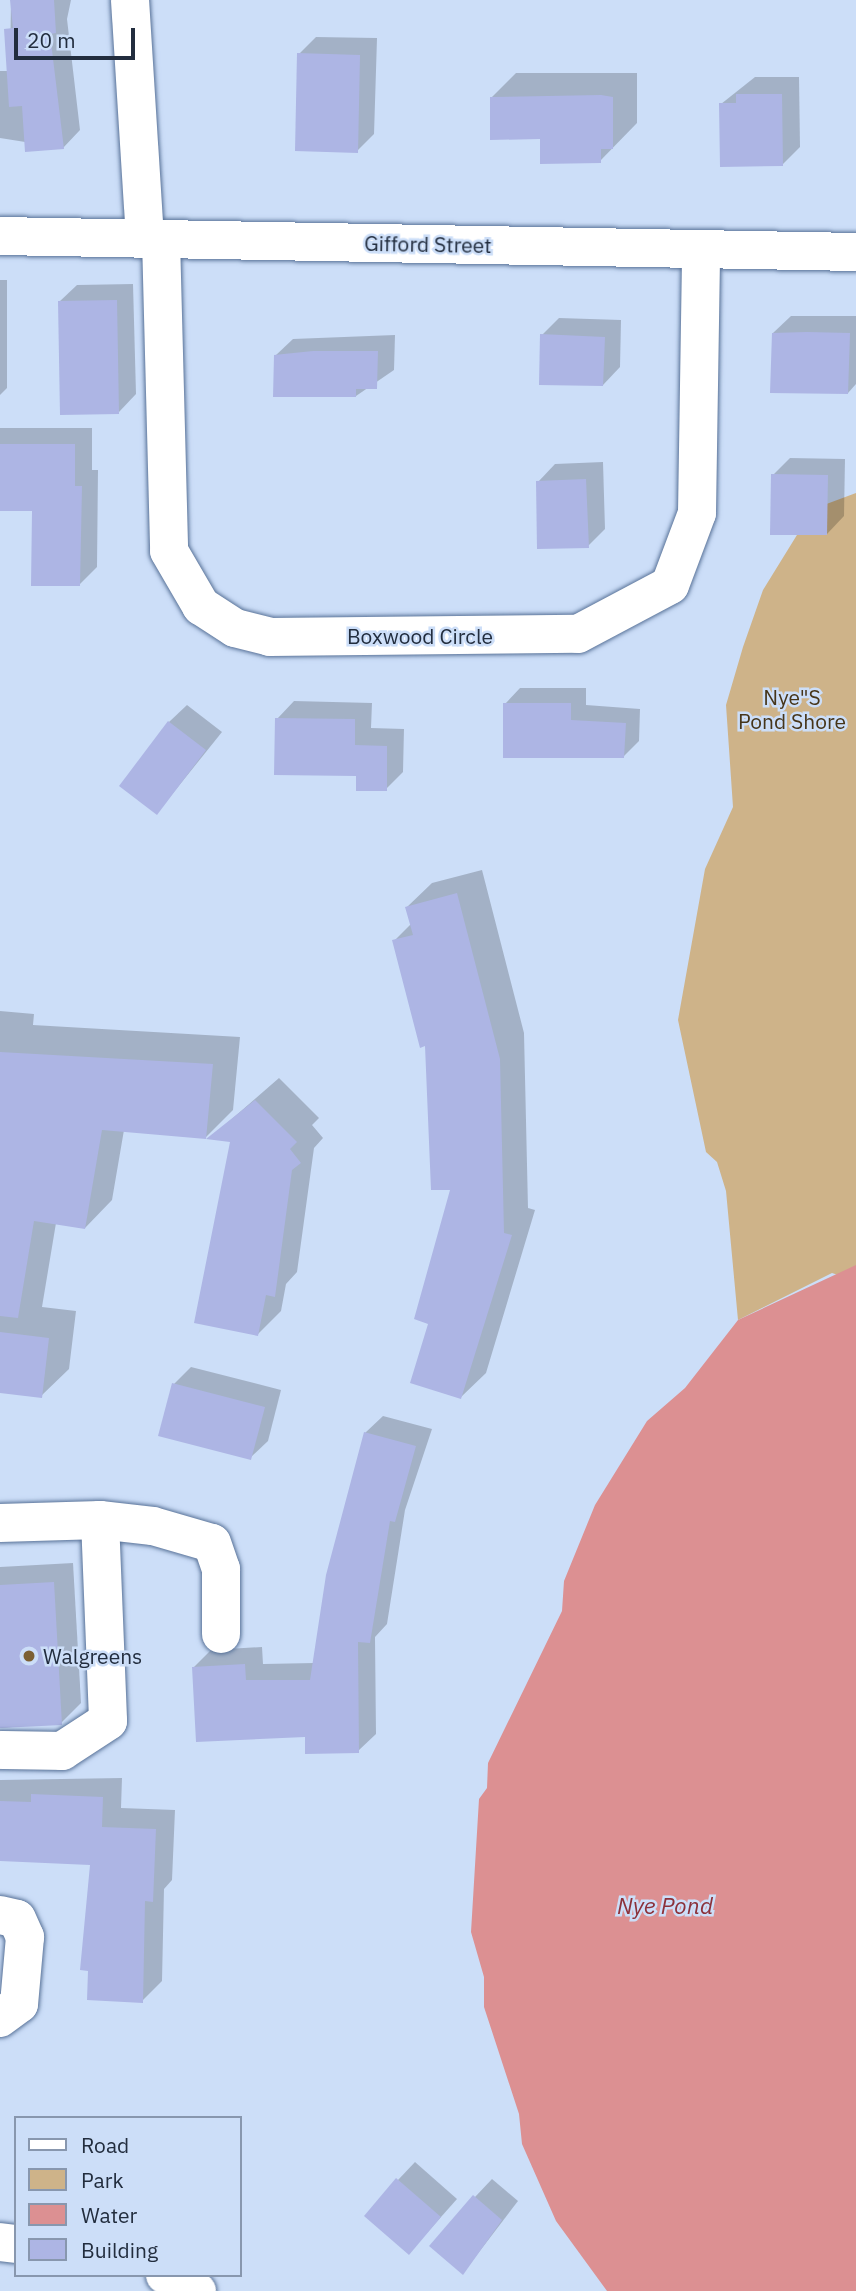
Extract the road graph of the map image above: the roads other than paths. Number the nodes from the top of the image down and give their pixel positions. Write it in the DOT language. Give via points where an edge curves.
graph roads {
  1 [pos="130,0"];
  2 [pos="0,236"];
  3 [pos="153,238"];
  4 [pos="701,249"];
  5 [pos="856,252"];
  6 [pos="100,1520"];
  7 [pos="0,1523"];
  8 [pos="221,1634"];
  9 [pos="0,1750"];
  10 [pos="0,1915"];
  11 [pos="0,2018"];
  12 [pos="169,2277"];
  13 [pos="197,2291"];
  1 -- 3 [label="street, Boxwood Circle"];
  2 -- 3 [label="street, Gifford Street"];
  3 -- 4 [label="street, Gifford Street"];
  3 -- 4 [label="street, Boxwood Circle" via="169,551 201,606 235,628 270,637 578,635 670,585 697,513"];
  4 -- 5 [label="street, Gifford Street"];
  6 -- 7 [label="street"];
  6 -- 8 [label="street" via="153,1526 212,1543 221,1569"];
  6 -- 9 [label="street" via="108,1721 62,1751"];
  10 -- 11 [label="street" via="17,1919 25,1937 19,2004"];
  12 -- 13 [label="street"];
}
